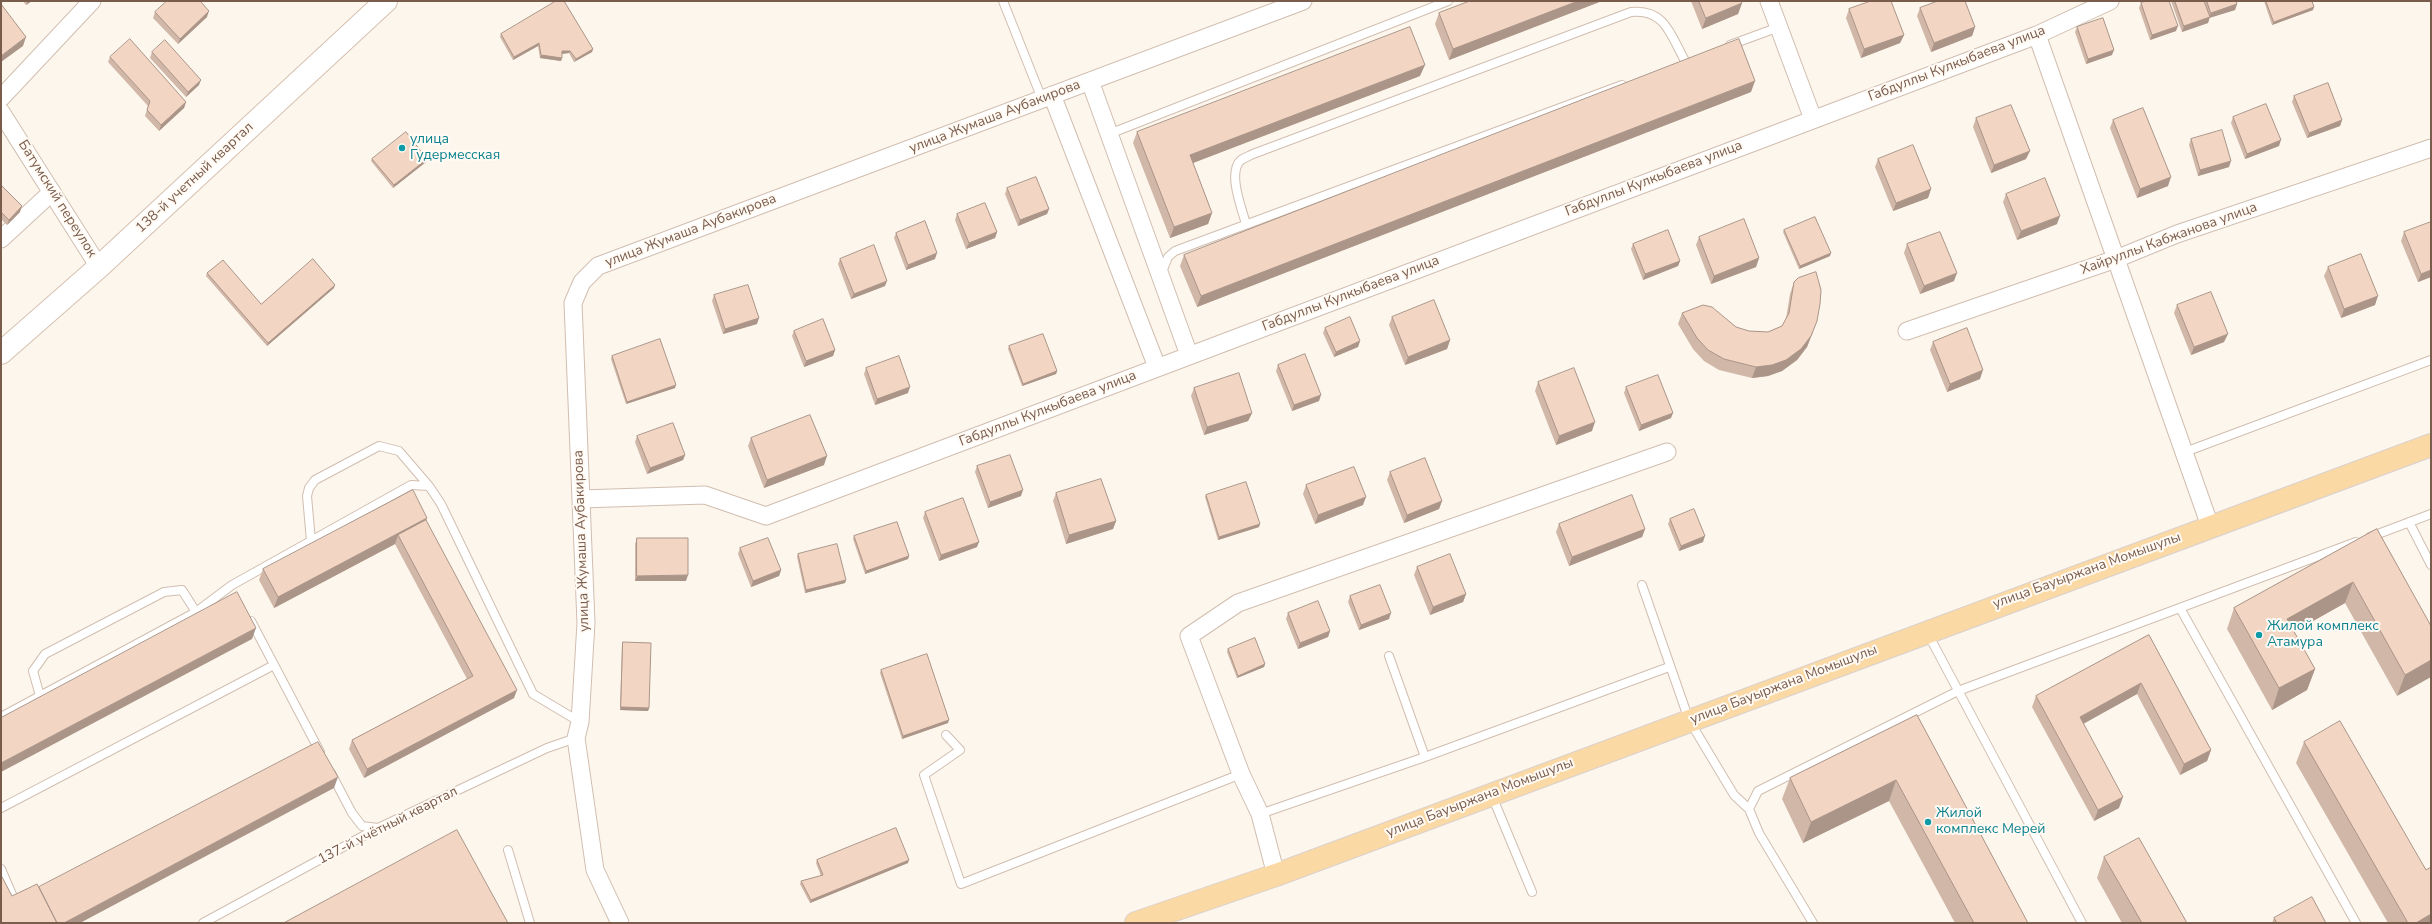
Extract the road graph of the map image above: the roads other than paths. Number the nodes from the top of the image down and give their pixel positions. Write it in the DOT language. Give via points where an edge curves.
graph roads {
  1 [pos="92,1"];
  2 [pos="386,1"];
  3 [pos="1003,1"];
  4 [pos="1303,1"];
  5 [pos="1448,1"];
  6 [pos="1769,1"];
  7 [pos="2110,1"];
  8 [pos="1779,26"];
  9 [pos="2037,35"];
  10 [pos="1721,48"];
  11 [pos="1685,61"];
  12 [pos="1633,80"];
  13 [pos="1090,81"];
  14 [pos="1047,97"];
  15 [pos="1,98"];
  16 [pos="1,112"];
  17 [pos="1813,118"];
  18 [pos="1109,134"];
  19 [pos="2431,148"];
  20 [pos="52,192"];
  21 [pos="1246,224"];
  22 [pos="1,238"];
  23 [pos="2116,259"];
  24 [pos="99,267"];
  25 [pos="1161,279"];
  26 [pos="1907,331"];
  27 [pos="1,353"];
  28 [pos="1189,355"];
  29 [pos="2431,360"];
  30 [pos="1156,368"];
  31 [pos="2431,444"];
  32 [pos="1667,452"];
  33 [pos="2185,452"];
  34 [pos="429,486"];
  35 [pos="581,499"];
  36 [pos="2431,514"];
  37 [pos="2409,522"];
  38 [pos="2210,526"];
  39 [pos="311,542"];
  40 [pos="2431,565"];
  41 [pos="1642,585"];
  42 [pos="2180,608"];
  43 [pos="196,612"];
  44 [pos="246,612"];
  45 [pos="1926,631"];
  46 [pos="1389,656"];
  47 [pos="274,665"];
  48 [pos="1669,667"];
  49 [pos="1958,691"];
  50 [pos="40,696"];
  51 [pos="1,717"];
  52 [pos="1689,720"];
  53 [pos="578,730"];
  54 [pos="946,736"];
  55 [pos="1426,757"];
  56 [pos="1242,774"];
  57 [pos="1491,793"];
  58 [pos="1,808"];
  59 [pos="1749,809"];
  60 [pos="1260,814"];
  61 [pos="378,828"];
  62 [pos="508,850"];
  63 [pos="1,869"];
  64 [pos="1276,875"];
  65 [pos="1532,892"];
  66 [pos="18,901"];
  67 [pos="203,923"];
  68 [pos="530,923"];
  69 [pos="620,923"];
  70 [pos="1136,923"];
  71 [pos="1813,923"];
  72 [pos="2082,923"];
  73 [pos="2356,923"];
  1 -- 15 [label="street"];
  2 -- 24 [label="main road, 138-й учетный квартал"];
  3 -- 14 [label="lane"];
  4 -- 13 [label="street, улица Жумаша Аубакирова"];
  5 -- 18 [label="lane"];
  6 -- 8 [label="street"];
  7 -- 9 [label="street, Габдуллы Кулкыбаева улица"];
  8 -- 10 [label="lane"];
  8 -- 17 [label="street"];
  9 -- 17 [label="street, Габдуллы Кулкыбаева улица"];
  9 -- 23 [label="street"];
  11 -- 21 [label="lane" via="1664,22 1655,14 1642,11 1624,15 1246,157 1240,161 1234,179"];
  12 -- 21 [label="lane"];
  13 -- 14 [label="street, улица Жумаша Аубакирова"];
  13 -- 18 [label="street"];
  14 -- 30 [label="street"];
  14 -- 35 [label="street, улица Жумаша Аубакирова" via="598,266 582,282 573,303"];
  16 -- 20 [label="street, Батумский переулок"];
  17 -- 28 [label="street, Габдуллы Кулкыбаева улица"];
  18 -- 25 [label="street"];
  19 -- 23 [label="street, Хайруллы Кабжанова улица" via="2177,234"];
  20 -- 22 [label="street"];
  20 -- 24 [label="street, Батумский переулок"];
  21 -- 25 [label="lane" via="1175,251 1168,257"];
  23 -- 26 [label="street, Хайруллы Кабжанова улица"];
  23 -- 33 [label="street"];
  24 -- 27 [label="main road, 138-й учетный квартал"];
  25 -- 28 [label="street"];
  28 -- 30 [label="street, Габдуллы Кулкыбаева улица"];
  29 -- 33 [label="lane"];
  30 -- 35 [label="street, Габдуллы Кулкыбаева улица" via="766,516 705,495"];
  31 -- 38 [label="main road, улица Бауыржана Момышулы"];
  32 -- 56 [label="street" via="1238,603 1189,636"];
  33 -- 38 [label="street"];
  34 -- 39 [label="lane" via="411,485"];
  34 -- 39 [label="lane" via="399,451 379,446 315,480 309,488 307,496"];
  34 -- 53 [label="lane" via="441,504 533,694"];
  35 -- 53 [label="street, улица Жумаша Аубакирова" via="586,623"];
  36 -- 37 [label="lane"];
  37 -- 40 [label="lane"];
  37 -- 42 [label="lane"];
  38 -- 45 [label="main road, улица Бауыржана Момышулы"];
  39 -- 43 [label="lane"];
  41 -- 48 [label="lane"];
  42 -- 49 [label="lane"];
  42 -- 73 [label="lane"];
  43 -- 50 [label="lane"];
  43 -- 50 [label="lane" via="182,590 164,592 45,654 33,671"];
  44 -- 47 [label="lane"];
  45 -- 49 [label="lane"];
  45 -- 52 [label="main road, улица Бауыржана Момышулы"];
  46 -- 55 [label="lane"];
  47 -- 58 [label="lane"];
  47 -- 61 [label="lane" via="312,746 325,762 352,813 362,826"];
  48 -- 52 [label="lane"];
  48 -- 55 [label="lane"];
  49 -- 59 [label="lane" via="1758,791"];
  49 -- 72 [label="lane"];
  50 -- 51 [label="lane"];
  52 -- 57 [label="main road, улица Бауыржана Момышулы"];
  52 -- 59 [label="lane" via="1734,795"];
  53 -- 61 [label="lane, 137-й учётный квартал" via="547,748"];
  53 -- 69 [label="street, улица Жумаша Аубакирова" via="595,870"];
  54 -- 56 [label="lane" via="960,750 924,775 962,884"];
  55 -- 60 [label="lane"];
  56 -- 60 [label="street"];
  57 -- 64 [label="main road, улица Бауыржана Момышулы"];
  57 -- 65 [label="lane"];
  59 -- 71 [label="lane" via="1759,833"];
  60 -- 64 [label="street"];
  61 -- 67 [label="lane, 137-й учётный квартал"];
  62 -- 68 [label="lane"];
  63 -- 66 [label="lane"];
  64 -- 70 [label="main road, улица Бауыржана Момышулы"];
}
